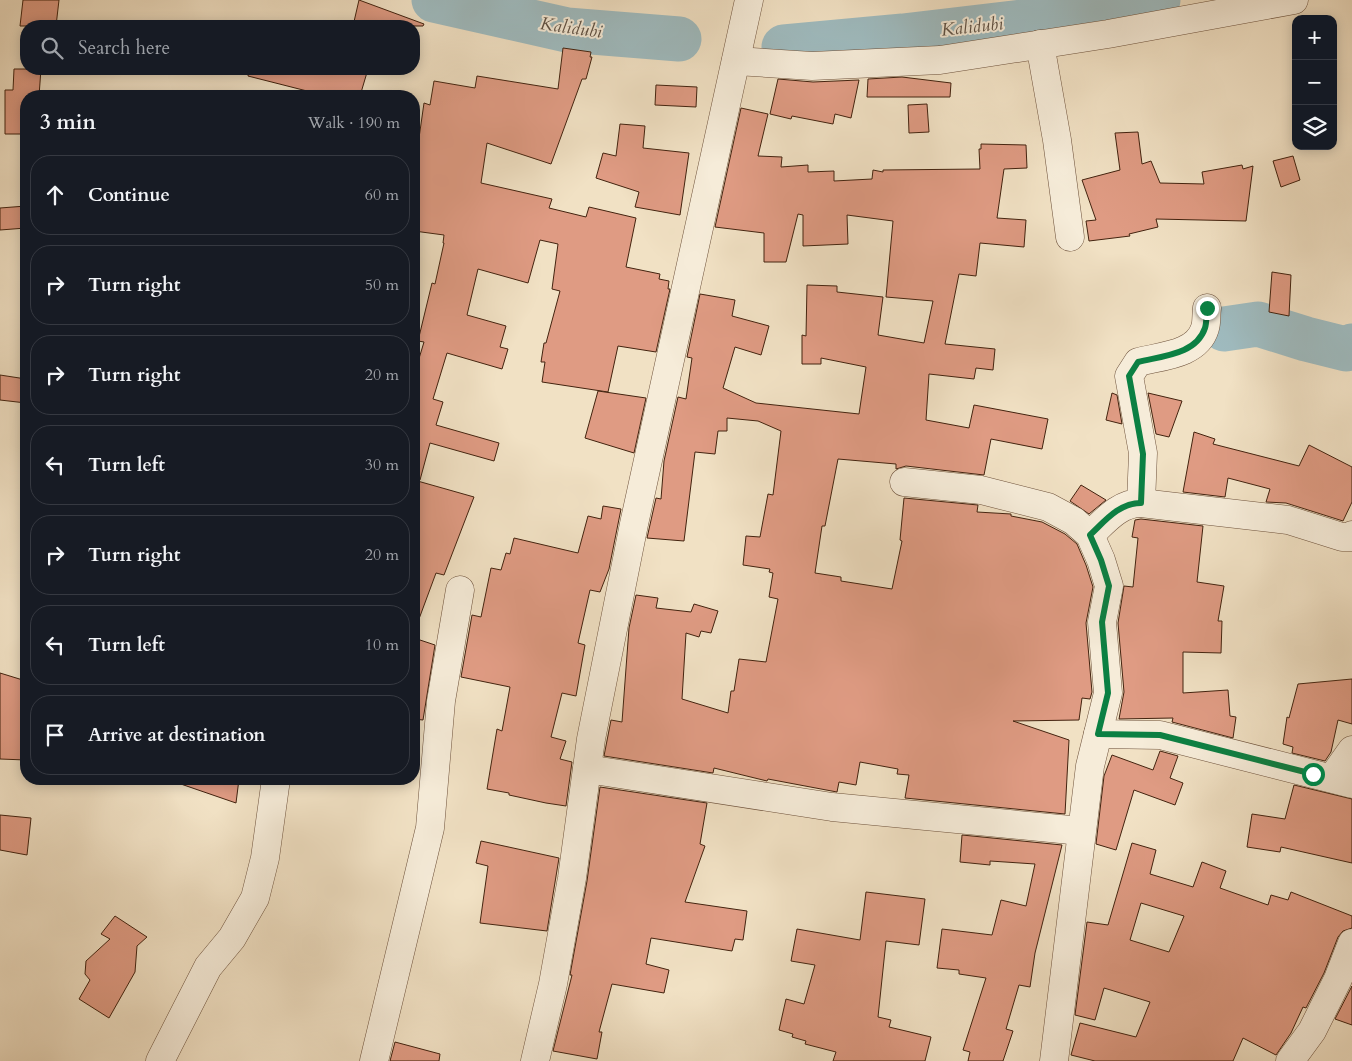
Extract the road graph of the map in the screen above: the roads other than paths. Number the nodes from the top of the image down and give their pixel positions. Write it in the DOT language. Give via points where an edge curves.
graph roads {
  1 [pos="749,0"];
  2 [pos="1294,0"];
  3 [pos="1040,44"];
  4 [pos="736,61"];
  5 [pos="1070,236"];
  6 [pos="1207,308"];
  7 [pos="904,482"];
  8 [pos="1141,503"];
  9 [pos="1090,535"];
  10 [pos="1352,535"];
  11 [pos="460,590"];
  12 [pos="1098,734"];
  13 [pos="1352,750"];
  14 [pos="588,769"];
  15 [pos="1342,781"];
  16 [pos="275,785"];
  17 [pos="1081,831"];
  18 [pos="1352,943"];
  19 [pos="160,1061"];
  20 [pos="374,1061"];
  21 [pos="535,1061"];
  22 [pos="1054,1061"];
  23 [pos="1290,1061"];
  1 -- 4 [label="street"];
  2 -- 3 [label="street"];
  3 -- 4 [label="street" via="940,60 812,66"];
  3 -- 5 [label="street"];
  4 -- 14 [label="street" via="634,524"];
  6 -- 8 [label="street" via="1205,328 1198,340 1185,350 1138,362 1129,376 1143,454"];
  7 -- 9 [label="street" via="981,490 1048,508 1074,521"];
  8 -- 9 [label="street" via="1120,507"];
  8 -- 10 [label="street" via="1288,520 1342,537"];
  9 -- 12 [label="street" via="1109,586 1102,622 1108,693"];
  11 -- 20 [label="street" via="441,701 430,828"];
  12 -- 15 [label="street" via="1160,735"];
  12 -- 17 [label="street"];
  13 -- 15 [label="street"];
  14 -- 17 [label="street" via="832,807"];
  14 -- 21 [label="street" via="567,907"];
  16 -- 19 [label="street" via="265,858 255,898 232,938 208,967"];
  17 -- 22 [label="street"];
  18 -- 23 [label="street" via="1312,1031"];
}
